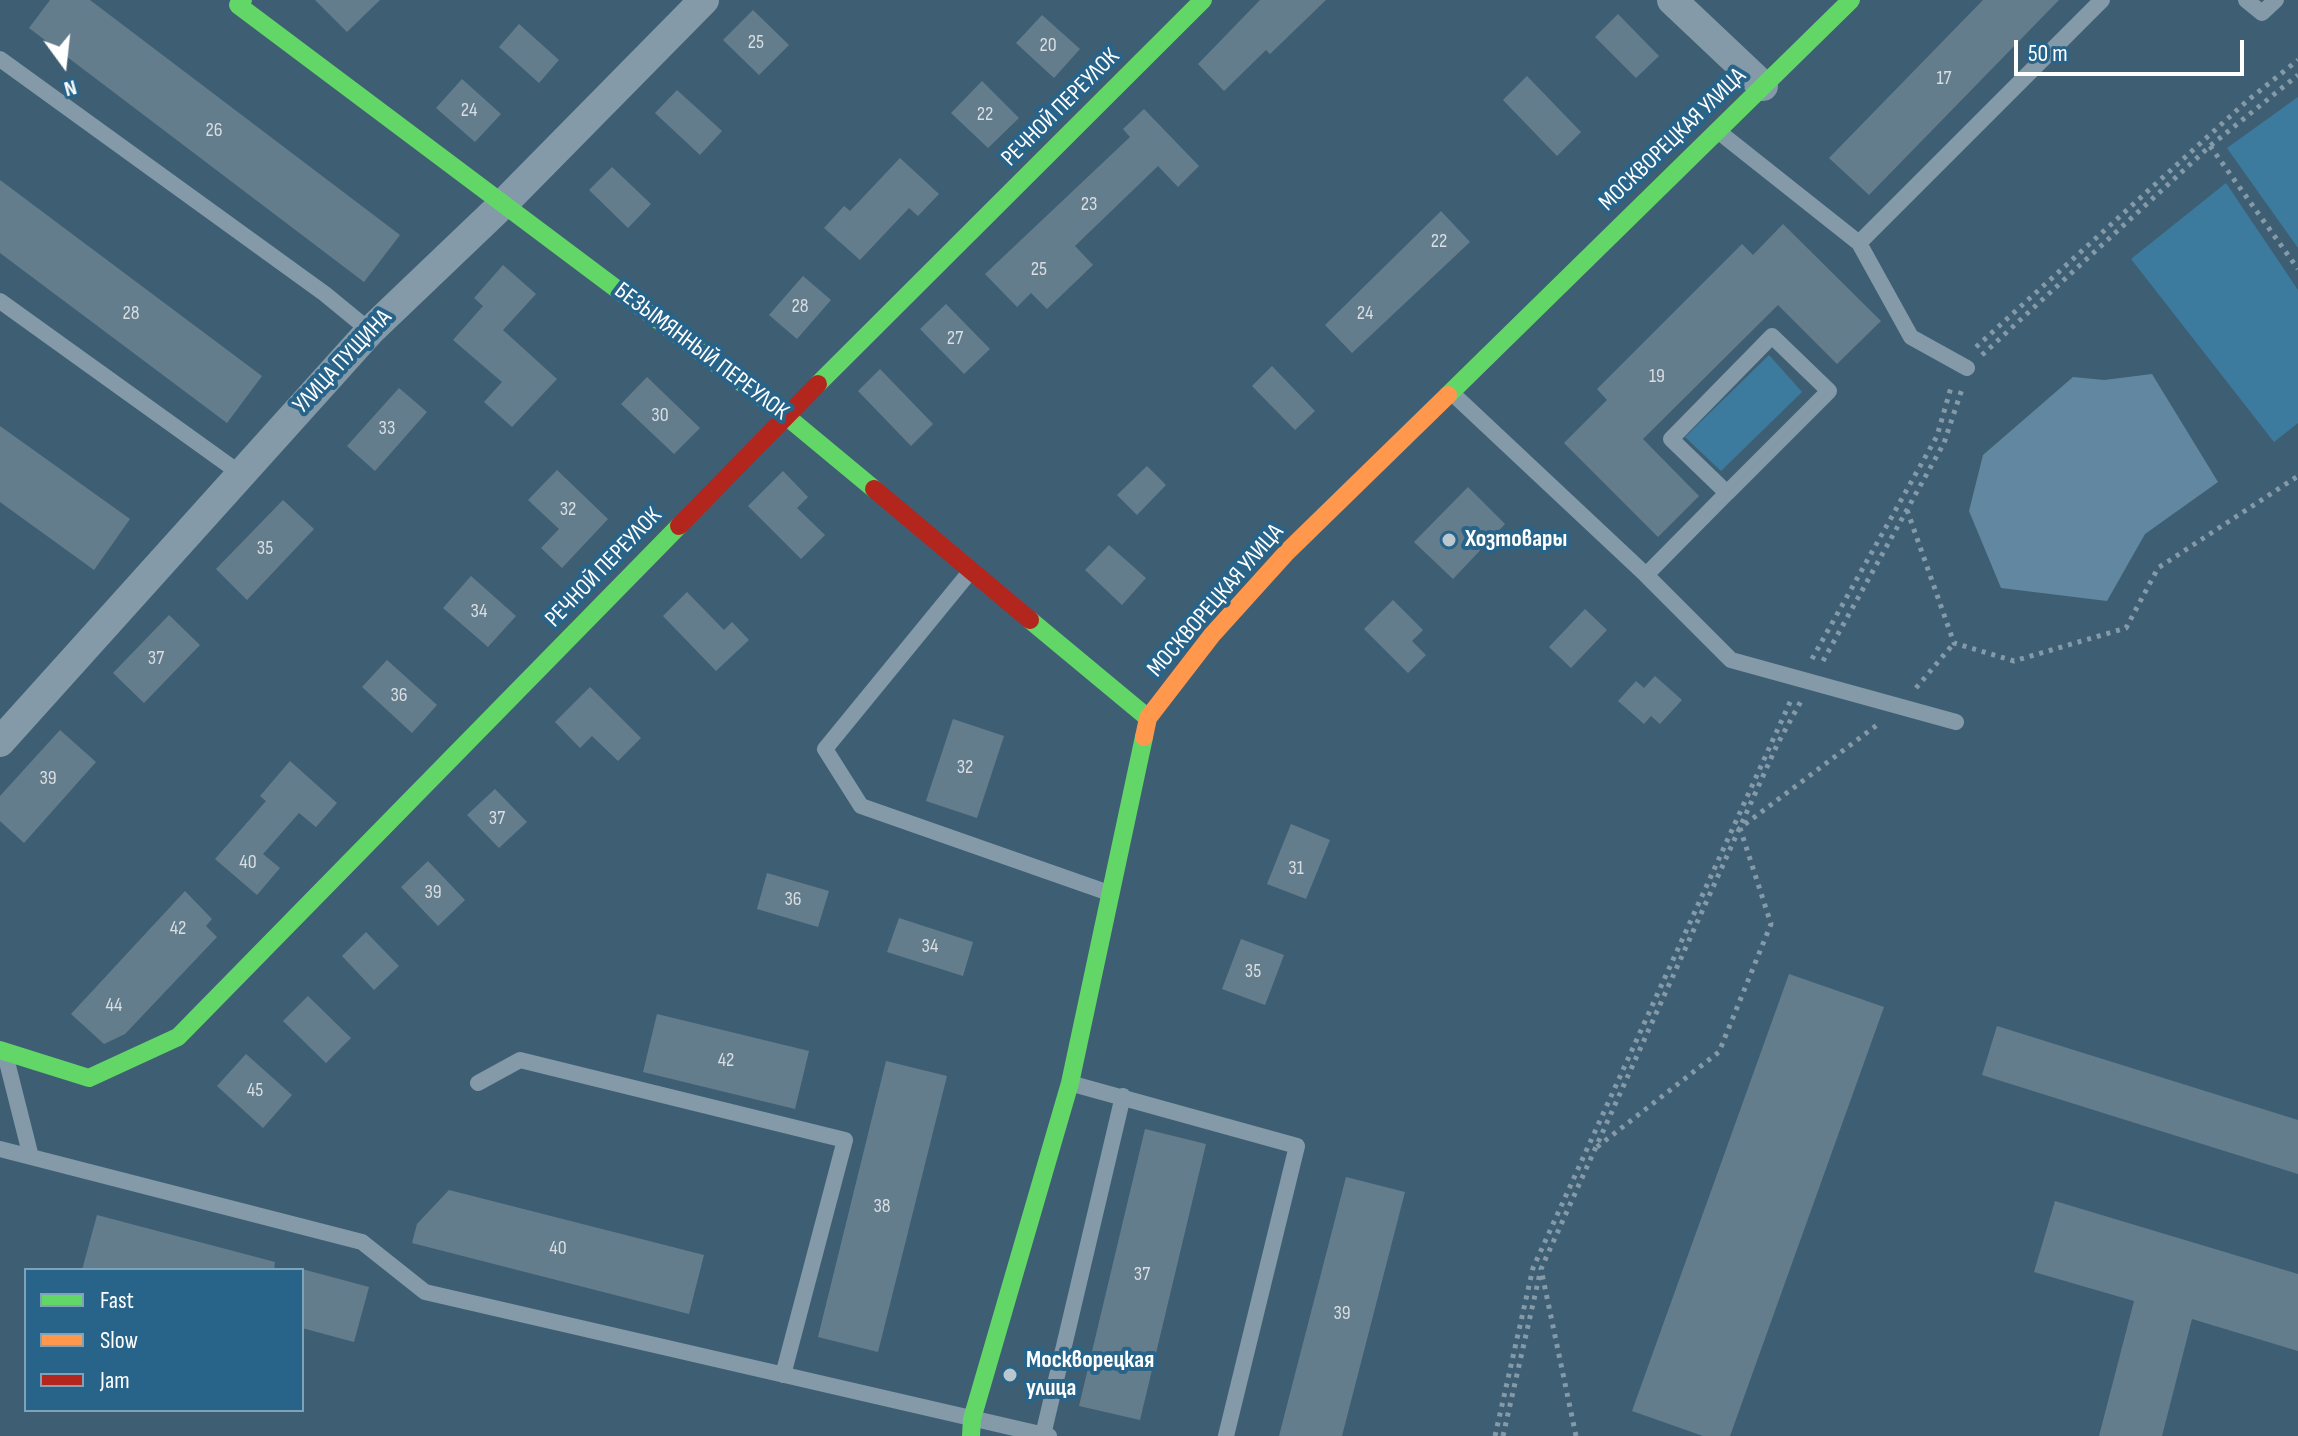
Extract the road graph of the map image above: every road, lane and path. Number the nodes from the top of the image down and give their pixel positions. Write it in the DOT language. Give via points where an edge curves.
graph roads {
  1 [pos="704,0"];
  2 [pos="1203,0"];
  3 [pos="1672,0"];
  4 [pos="1851,0"];
  5 [pos="2102,0"];
  6 [pos="2246,0"];
  7 [pos="2276,0"];
  8 [pos="238,2"];
  9 [pos="0,59"];
  10 [pos="1763,86"];
  11 [pos="1717,131"];
  12 [pos="2210,146"];
  13 [pos="503,204"];
  14 [pos="1859,243"];
  15 [pos="2298,269"];
  16 [pos="0,301"];
  17 [pos="370,331"];
  18 [pos="1967,368"];
  19 [pos="1449,390"];
  20 [pos="786,416"];
  21 [pos="241,474"];
  22 [pos="2298,476"];
  23 [pos="1727,493"];
  24 [pos="1907,510"];
  25 [pos="971,570"];
  26 [pos="1646,575"];
  27 [pos="1954,643"];
  28 [pos="1900,708"];
  29 [pos="1148,718"];
  30 [pos="1956,722"];
  31 [pos="0,742"];
  32 [pos="1110,894"];
  33 [pos="2,1052"];
  34 [pos="478,1083"];
  35 [pos="1070,1083"];
  36 [pos="1123,1096"];
  37 [pos="1595,1148"];
  38 [pos="0,1149"];
  39 [pos="31,1157"];
  40 [pos="1541,1269"];
  41 [pos="783,1375"];
  42 [pos="972,1428"];
  43 [pos="1046,1435"];
  44 [pos="1226,1436"];
  45 [pos="1503,1436"];
  1 -- 13 [label="street, УЛИЦА ПУЩИНА"];
  2 -- 20 [label="street, РЕЧНОЙ ПЕРЕУЛОК"];
  3 -- 10 [label="street"];
  4 -- 10 [label="street, МОСКВОРЕЦКАЯ УЛИЦА"];
  5 -- 14 [label="lane"];
  6 -- 7 [label="lane" via="2262,13"];
  8 -- 13 [label="street, БЕЗЫМЯННЫЙ ПЕРЕУЛОК"];
  9 -- 17 [label="lane"];
  10 -- 11 [label="street, МОСКВОРЕЦКАЯ УЛИЦА"];
  11 -- 14 [label="lane"];
  11 -- 19 [label="street, МОСКВОРЕЦКАЯ УЛИЦА"];
  12 -- 15 [label="path"];
  13 -- 17 [label="street, УЛИЦА ПУЩИНА"];
  13 -- 20 [label="street, БЕЗЫМЯННЫЙ ПЕРЕУЛОК"];
  14 -- 18 [label="lane" via="1911,337"];
  16 -- 21 [label="lane"];
  17 -- 21 [label="street, УЛИЦА ПУЩИНА"];
  19 -- 26 [label="lane"];
  19 -- 29 [label="street, МОСКВОРЕЦКАЯ УЛИЦА" via="1287,552 1212,635"];
  20 -- 25 [label="street, БЕЗЫМЯННЫЙ ПЕРЕУЛОК"];
  20 -- 33 [label="street, РЕЧНОЙ ПЕРЕУЛОК" via="178,1037 89,1078"];
  21 -- 31 [label="street, УЛИЦА ПУЩИНА"];
  22 -- 27 [label="path" via="2158,568 2126,628 2014,661"];
  23 -- 23 [label="lane" via="1671,439 1772,336 1829,391"];
  23 -- 26 [label="lane"];
  24 -- 27 [label="path"];
  25 -- 29 [label="street, БЕЗЫМЯННЫЙ ПЕРЕУЛОК"];
  25 -- 32 [label="lane" via="825,749 861,806"];
  26 -- 28 [label="lane" via="1731,660"];
  27 -- 28 [label="path"];
  28 -- 30 [label="lane"];
  28 -- 37 [label="path" via="1740,828 1771,924 1719,1052"];
  29 -- 32 [label="street, МОСКВОРЕЦКАЯ УЛИЦА"];
  32 -- 35 [label="street, МОСКВОРЕЦКАЯ УЛИЦА"];
  33 -- 39 [label="lane"];
  34 -- 41 [label="lane" via="520,1060 845,1140"];
  35 -- 36 [label="lane"];
  35 -- 42 [label="street, МОСКВОРЕЦКАЯ УЛИЦА"];
  36 -- 43 [label="lane"];
  36 -- 44 [label="lane" via="1297,1146"];
  38 -- 39 [label="lane"];
  39 -- 41 [label="lane" via="362,1242 425,1292"];
  40 -- 45 [label="path"];
  41 -- 42 [label="lane"];
  42 -- 43 [label="lane"];
}
